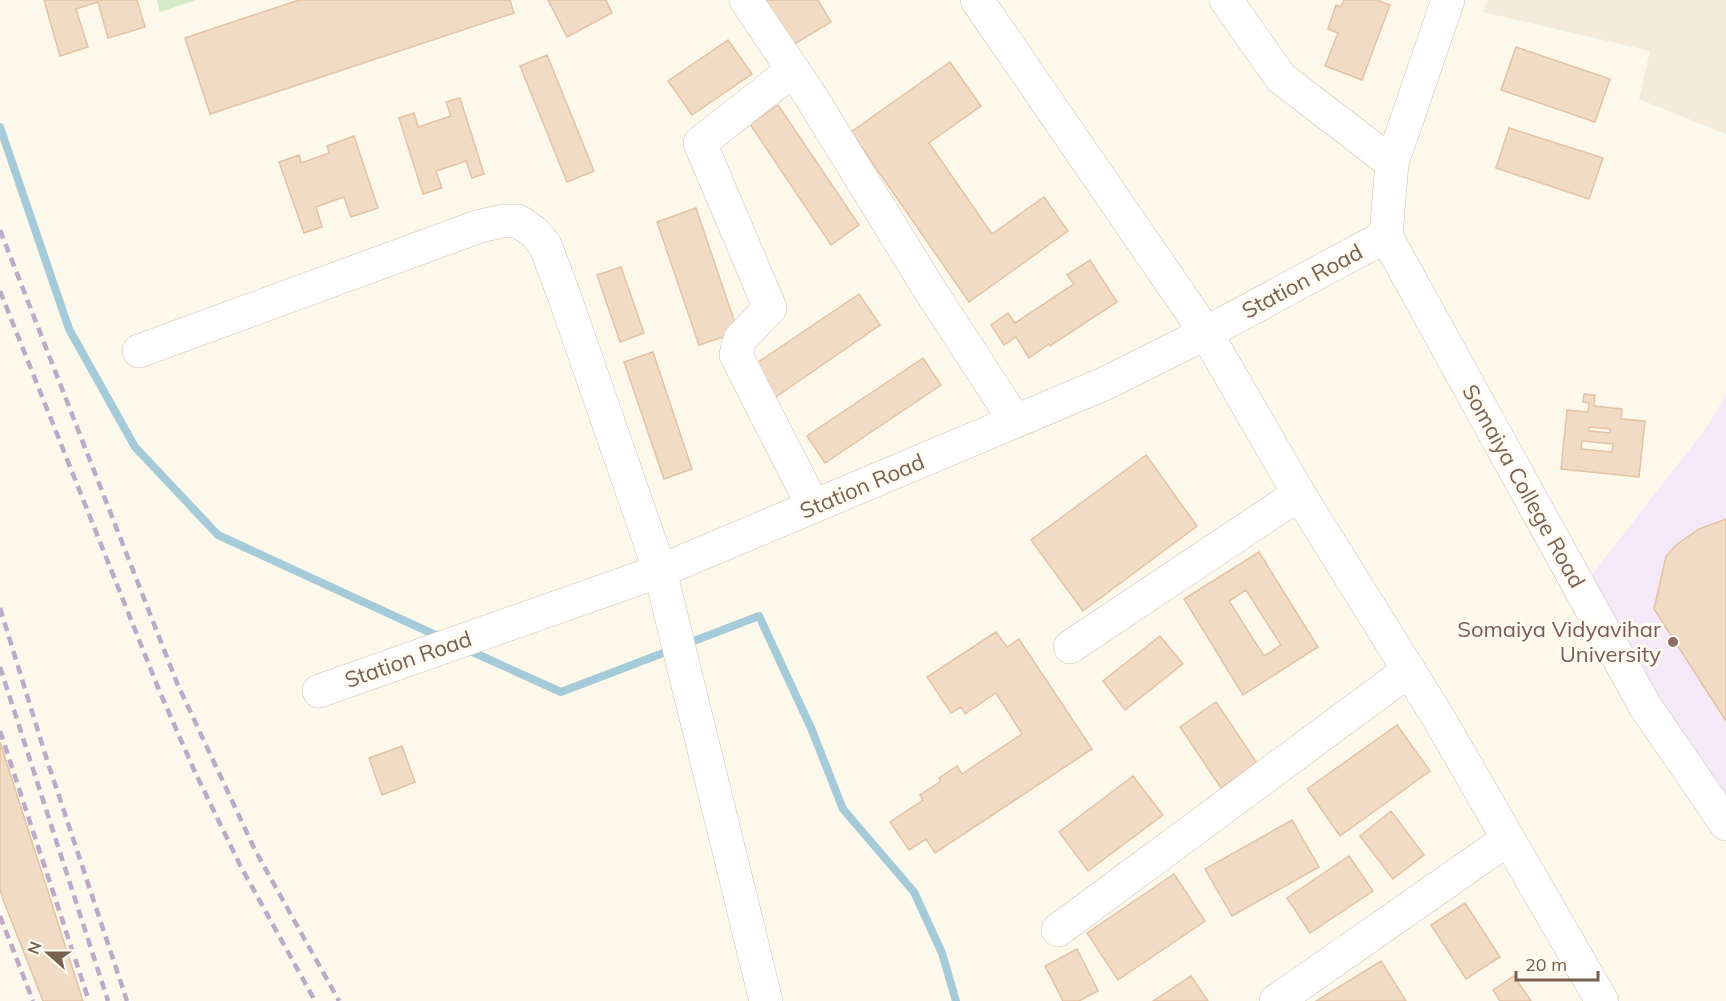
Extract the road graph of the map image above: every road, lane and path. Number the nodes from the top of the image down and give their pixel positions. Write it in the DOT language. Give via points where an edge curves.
graph roads {
  1 [pos="746,0"];
  2 [pos="977,0"];
  3 [pos="1226,0"];
  4 [pos="1448,0"];
  5 [pos="793,70"];
  6 [pos="1392,163"];
  7 [pos="1386,236"];
  8 [pos="1206,333"];
  9 [pos="139,351"];
  10 [pos="1015,421"];
  11 [pos="1299,494"];
  12 [pos="813,506"];
  13 [pos="660,571"];
  14 [pos="1070,647"];
  15 [pos="1408,671"];
  16 [pos="319,691"];
  17 [pos="1726,824"];
  18 [pos="1508,839"];
  19 [pos="1058,930"];
  20 [pos="766,1001"];
  21 [pos="1276,1001"];
  22 [pos="1602,1001"];
  1 -- 5 [label="street"];
  2 -- 8 [label="street"];
  3 -- 6 [label="street" via="1281,78"];
  4 -- 6 [label="street"];
  5 -- 10 [label="street"];
  5 -- 12 [label="street" via="700,143 770,308 740,339 736,356"];
  6 -- 7 [label="street"];
  7 -- 8 [label="street, Station Road"];
  7 -- 17 [label="street, Somaiya College Road" via="1645,706"];
  8 -- 10 [label="street, Station Road" via="1106,383"];
  8 -- 11 [label="street"];
  9 -- 13 [label="street" via="480,226 518,221 545,245"];
  10 -- 12 [label="street, Station Road"];
  11 -- 14 [label="street"];
  11 -- 15 [label="street"];
  12 -- 13 [label="street, Station Road"];
  13 -- 16 [label="street, Station Road"];
  13 -- 20 [label="street"];
  15 -- 18 [label="street"];
  15 -- 19 [label="street"];
  18 -- 21 [label="street"];
  18 -- 22 [label="street"];
}
